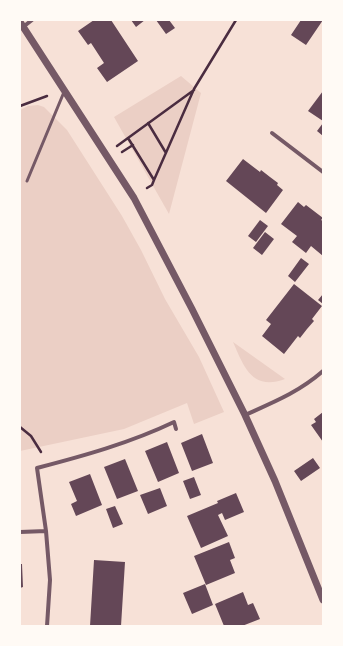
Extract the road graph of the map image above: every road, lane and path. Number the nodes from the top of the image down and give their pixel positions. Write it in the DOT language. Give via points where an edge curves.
graph roads {
  1 [pos="32,20"];
  2 [pos="236,20"];
  3 [pos="22,24"];
  4 [pos="194,89"];
  5 [pos="65,90"];
  6 [pos="20,106"];
  7 [pos="148,123"];
  8 [pos="272,133"];
  9 [pos="166,153"];
  10 [pos="323,172"];
  11 [pos="154,180"];
  12 [pos="27,181"];
  13 [pos="134,198"];
  14 [pos="323,371"];
  15 [pos="245,415"];
  16 [pos="20,427"];
  17 [pos="176,429"];
  18 [pos="46,466"];
  19 [pos="46,531"];
  20 [pos="20,532"];
  21 [pos="323,600"];
  22 [pos="47,626"];
  1 -- 3 [label="street"];
  2 -- 4 [label="path"];
  3 -- 5 [label="street"];
  4 -- 7 [label="path"];
  4 -- 9 [label="path"];
  5 -- 6 [label="path"];
  5 -- 12 [label="lane"];
  5 -- 13 [label="street"];
  7 -- 9 [label="path"];
  7 -- 11 [label="path" via="128,138"];
  8 -- 10 [label="street"];
  9 -- 11 [label="path"];
  11 -- 13 [label="path" via="152,185"];
  13 -- 15 [label="street"];
  14 -- 15 [label="street" via="294,393"];
  15 -- 21 [label="street" via="275,481"];
  16 -- 18 [label="path" via="35,442"];
  17 -- 18 [label="street" via="174,422 98,452"];
  18 -- 19 [label="street" via="37,468"];
  19 -- 20 [label="street"];
  19 -- 22 [label="street" via="50,580"];
}
